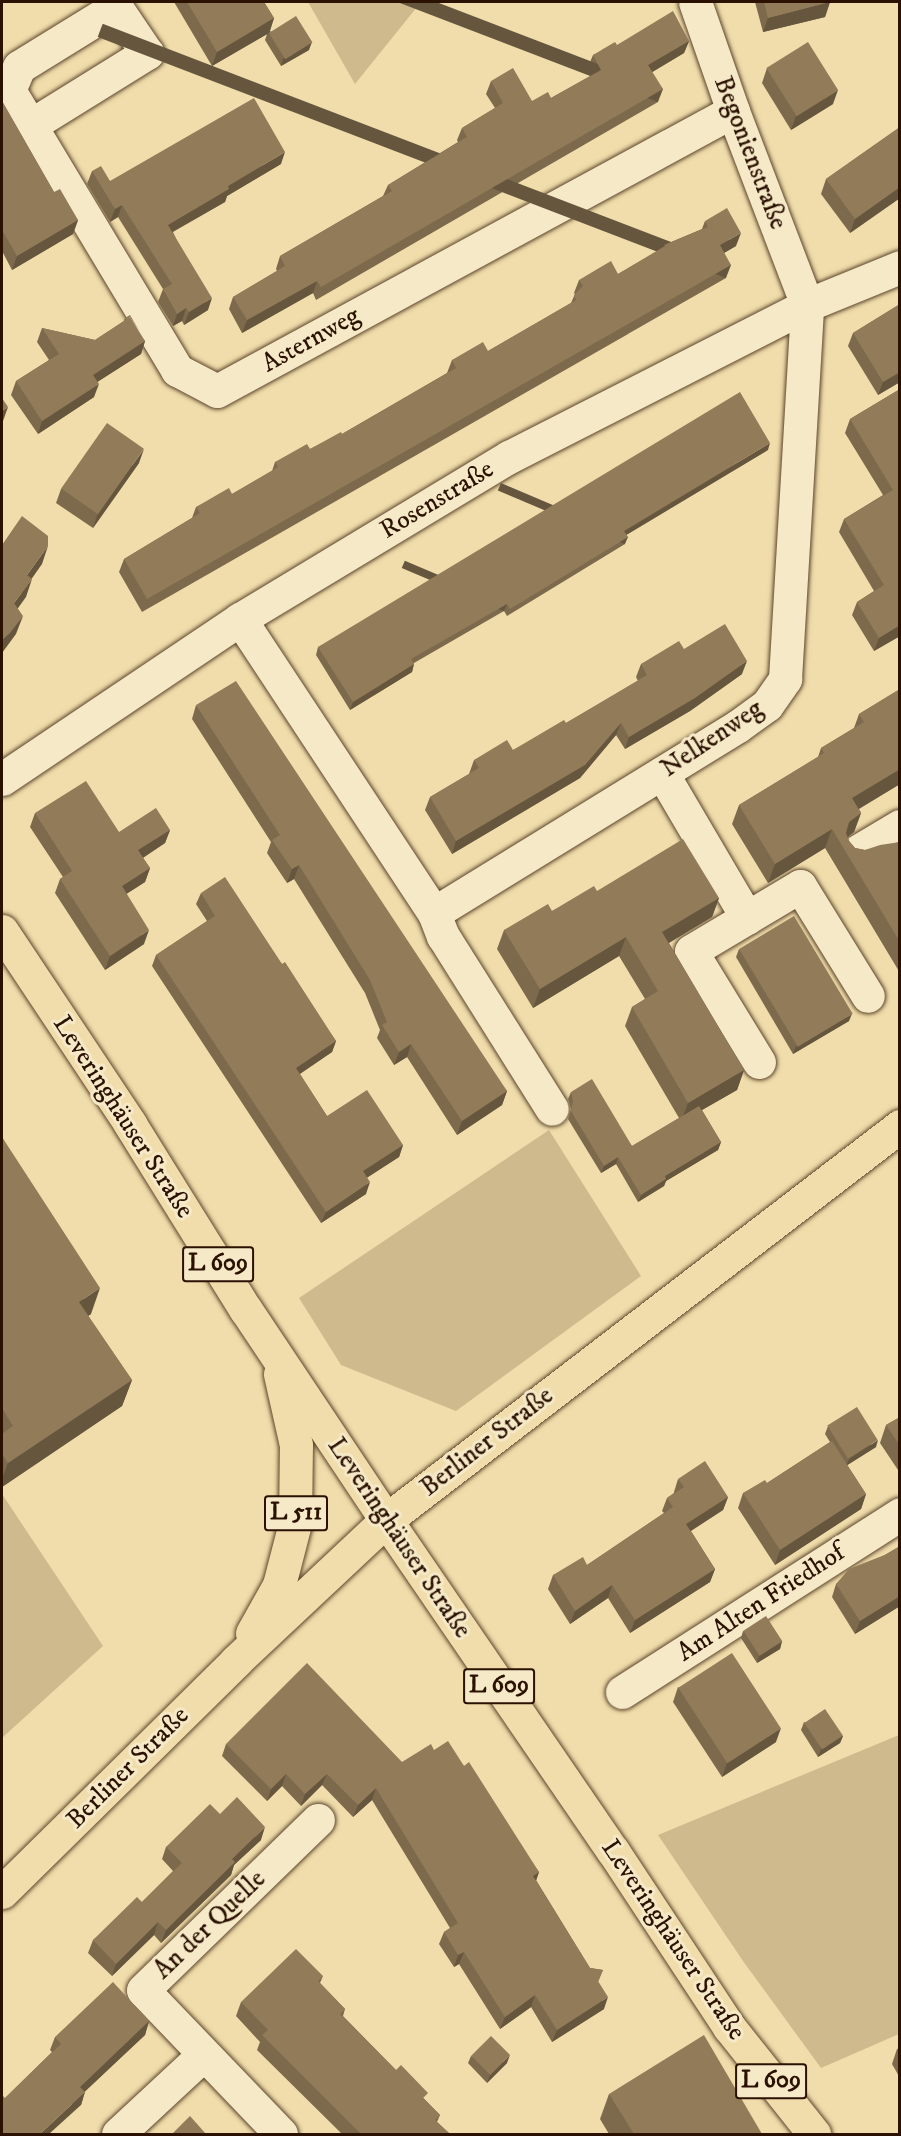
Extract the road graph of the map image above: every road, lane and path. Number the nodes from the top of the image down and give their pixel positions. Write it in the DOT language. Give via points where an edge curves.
graph roads {
  1 [pos="695,2"];
  2 [pos="732,111"];
  3 [pos="31,125"];
  4 [pos="900,267"];
  5 [pos="807,304"];
  6 [pos="240,619"];
  7 [pos="662,773"];
  8 [pos="2,779"];
  9 [pos="900,826"];
  10 [pos="858,851"];
  11 [pos="434,913"];
  12 [pos="747,918"];
  13 [pos="2,931"];
  14 [pos="868,996"];
  15 [pos="759,1062"];
  16 [pos="552,1109"];
  17 [pos="900,1126"];
  18 [pos="276,1355"];
  19 [pos="900,1514"];
  20 [pos="386,1520"];
  21 [pos="236,1661"];
  22 [pos="622,1692"];
  23 [pos="318,1820"];
  24 [pos="2,1892"];
  25 [pos="203,2055"];
  26 [pos="118,2134"];
  27 [pos="281,2134"];
  28 [pos="814,2134"];
  1 -- 2 [label="street, Begonienstraße"];
  2 -- 3 [label="street, Asternweg" via="217,391 177,370"];
  2 -- 5 [label="street, Begonienstraße"];
  3 -- 3 [label="street, Asternweg" via="9,90 19,67 116,7 147,53"];
  4 -- 5 [label="street, Rosenstraße"];
  5 -- 6 [label="street, Rosenstraße" via="509,457"];
  5 -- 7 [label="street, Nelkenweg" via="785,679 767,705"];
  6 -- 8 [label="street, Rosenstraße"];
  6 -- 11 [label="street"];
  7 -- 11 [label="street, Nelkenweg"];
  7 -- 12 [label="street"];
  9 -- 10 [label="street"];
  11 -- 16 [label="street" via="442,936"];
  12 -- 14 [label="street" via="800,886"];
  12 -- 15 [label="street" via="691,951"];
  13 -- 18 [label="main road, Leveringhäuser Straße / L 609" via="162,1173"];
  17 -- 20 [label="main road, Berliner Straße / L 511"];
  18 -- 20 [label="main road, Leveringhäuser Straße / L 609"];
  18 -- 21 [label="main road, L 511" via="296,1445 295,1523 279,1585"];
  19 -- 22 [label="street, Am Alten Friedhof"];
  20 -- 21 [label="main road, Berliner Straße / L 511"];
  20 -- 28 [label="main road, Leveringhäuser Straße / L 609" via="729,2028"];
  21 -- 24 [label="main road, Berliner Straße / L 511"];
  23 -- 25 [label="street, An der Quelle" via="142,1990"];
  25 -- 26 [label="street"];
  25 -- 27 [label="street, An der Quelle"];
}
